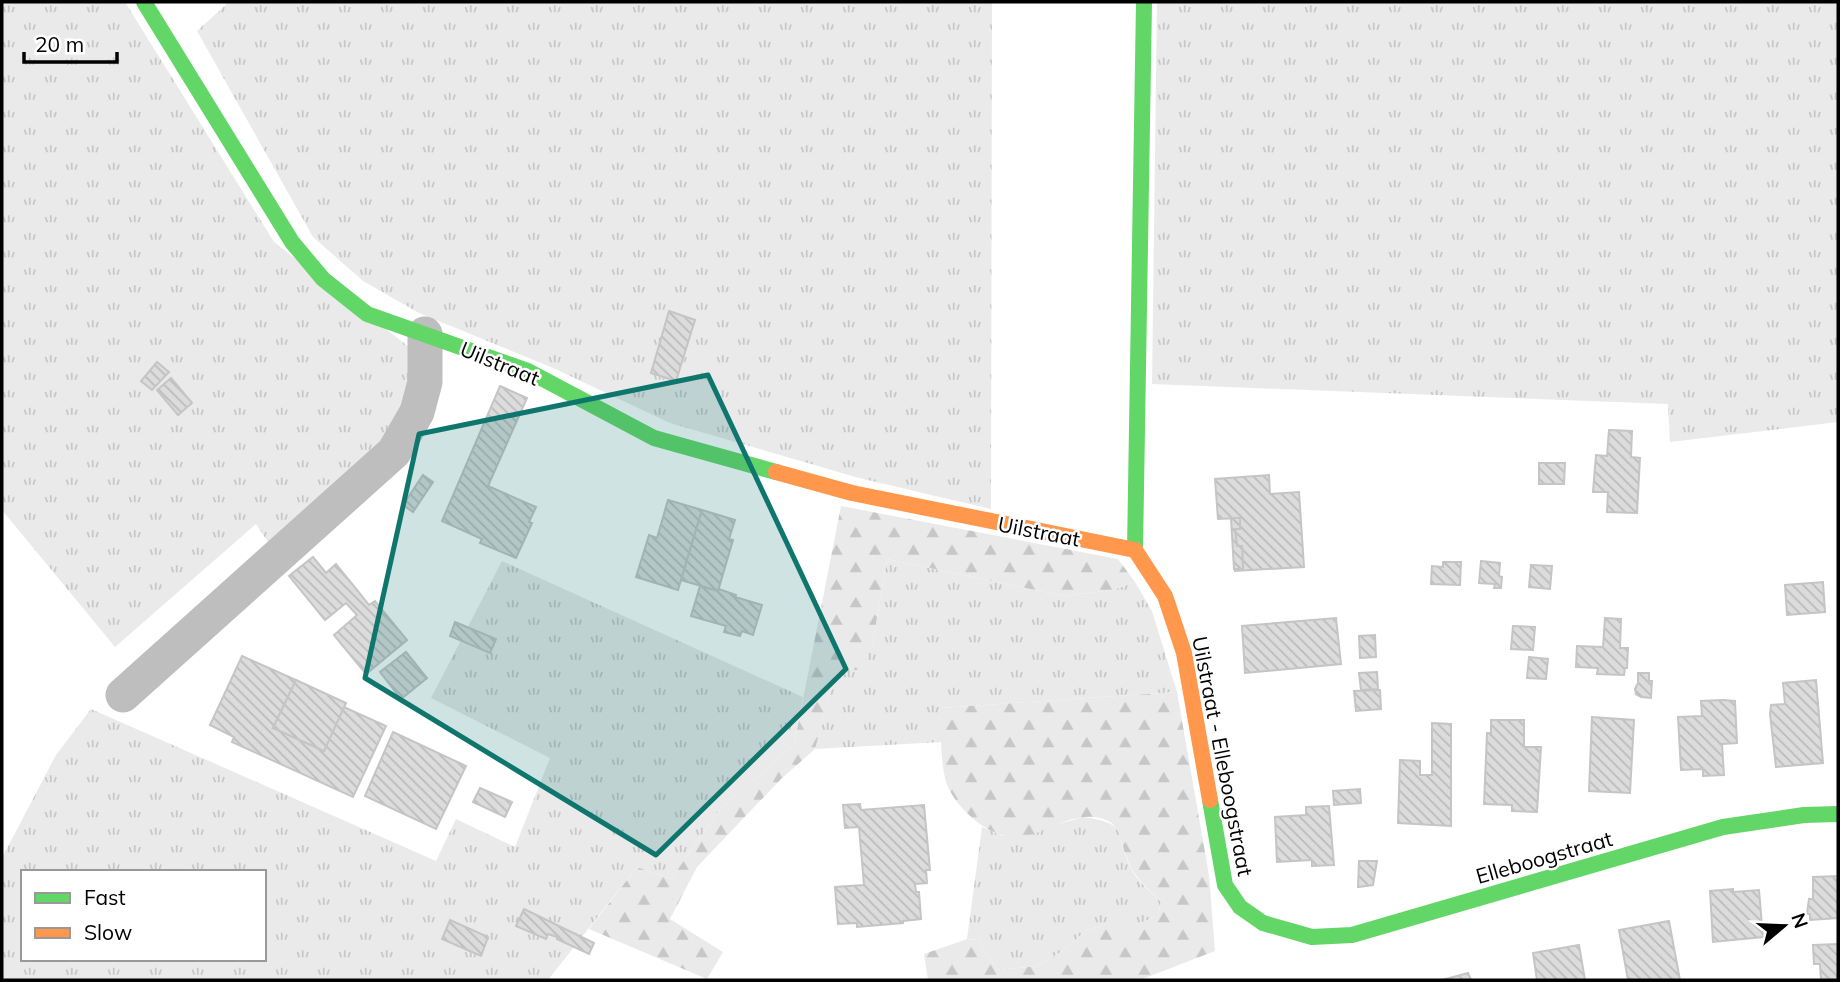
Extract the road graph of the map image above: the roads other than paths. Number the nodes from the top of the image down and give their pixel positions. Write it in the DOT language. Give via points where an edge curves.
graph roads {
  1 [pos="144,2"];
  2 [pos="1143,2"];
  3 [pos="425,334"];
  4 [pos="1135,550"];
  5 [pos="124,695"];
  6 [pos="1838,814"];
  7 [pos="1263,923"];
  1 -- 3 [label="street, Uilstraat" via="292,242 323,279 367,314"];
  2 -- 4 [label="street"];
  3 -- 4 [label="street, Uilstraat" via="528,371 654,438 852,493"];
  3 -- 5 [label="street" via="425,382 418,412 394,452"];
  4 -- 7 [label="street, Uilstraat - Elleboogstraat" via="1164,596 1184,653 1225,885 1240,907"];
  6 -- 7 [label="street, Elleboogstraat" via="1723,827 1352,935 1312,937"];
}
